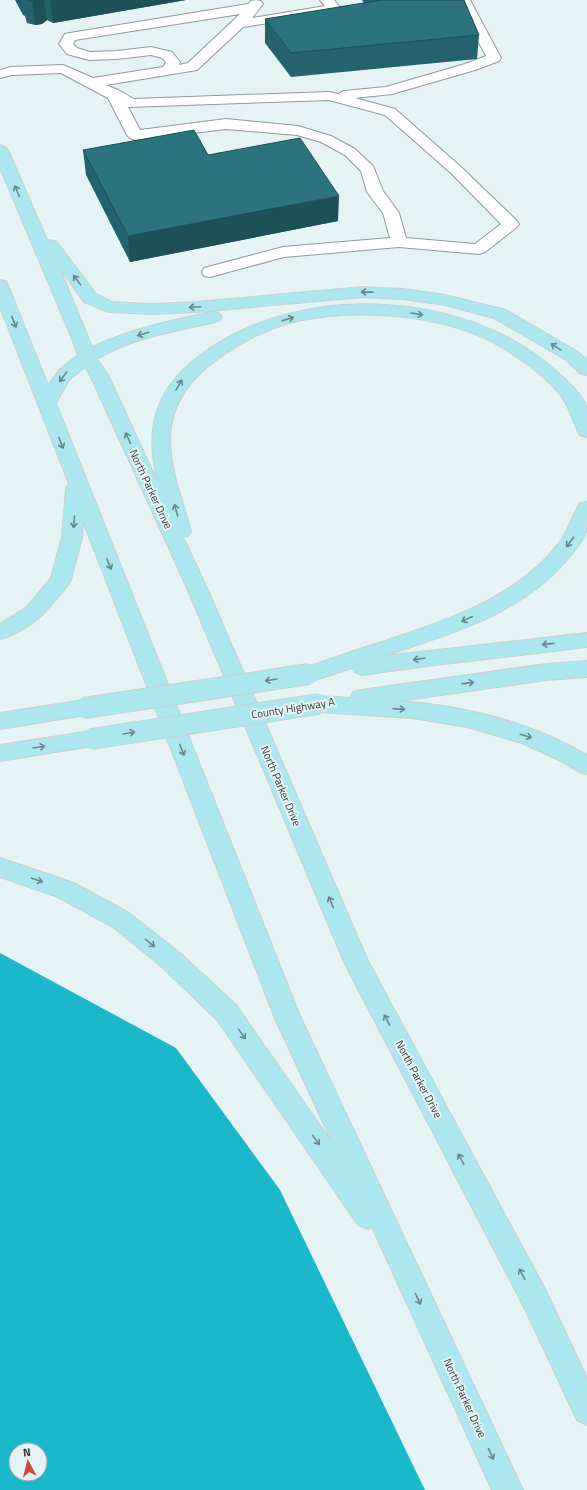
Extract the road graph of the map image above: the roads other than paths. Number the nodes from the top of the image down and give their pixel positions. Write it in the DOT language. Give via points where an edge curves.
graph roads {
  1 [pos="327,0"];
  2 [pos="463,0"];
  3 [pos="256,4"];
  4 [pos="239,24"];
  5 [pos="169,71"];
  6 [pos="0,74"];
  7 [pos="92,83"];
  8 [pos="112,93"];
  9 [pos="329,96"];
  10 [pos="0,150"];
  11 [pos="27,214"];
  12 [pos="399,242"];
  13 [pos="210,272"];
  14 [pos="0,286"];
  15 [pos="304,297"];
  16 [pos="87,356"];
  17 [pos="587,370"];
  18 [pos="46,404"];
  19 [pos="587,432"];
  20 [pos="76,483"];
  21 [pos="587,508"];
  22 [pos="196,588"];
  23 [pos="0,632"];
  24 [pos="587,640"];
  25 [pos="587,669"];
  26 [pos="309,674"];
  27 [pos="319,704"];
  28 [pos="0,720"];
  29 [pos="0,752"];
  30 [pos="587,766"];
  31 [pos="0,867"];
  32 [pos="402,1263"];
  33 [pos="534,1297"];
  34 [pos="587,1385"];
  35 [pos="587,1410"];
  36 [pos="508,1490"];
  1 -- 4 [label="lane" via="334,9"];
  2 -- 9 [label="lane" via="494,58 387,91"];
  3 -- 4 [label="lane"];
  3 -- 5 [label="lane" via="70,37 66,44 72,51 89,56 151,51 167,55 173,62"];
  4 -- 5 [label="lane" via="192,67"];
  5 -- 7 [label="lane"];
  6 -- 7 [label="lane" via="11,71 63,69"];
  7 -- 8 [label="lane"];
  8 -- 9 [label="lane" via="132,104"];
  8 -- 12 [label="lane" via="135,136 226,124 298,131 326,139 350,152 368,169 375,192 390,214"];
  9 -- 12 [label="lane" via="390,112 456,170 511,224 479,249"];
  11 -- 10 [label="main road, North Parker Drive, one-way"];
  15 -- 11 [label="main road, one-way" via="197,307 109,307 90,298"];
  11 -- 16 [label="main road, North Parker Drive"];
  12 -- 13 [label="lane" via="283,252"];
  14 -- 18 [label="main road, North Parker Drive, one-way"];
  15 -- 16 [label="main road, one-way" via="172,325 122,340"];
  17 -- 15 [label="main road, one-way" via="572,356 500,314 445,300 403,294 363,292"];
  16 -- 18 [label="main road, one-way" via="64,374"];
  22 -- 16 [label="main road, North Parker Drive, one-way" via="99,375"];
  18 -- 20 [label="main road, North Parker Drive, one-way"];
  22 -- 19 [label="main road, one-way" via="162,455 162,426 169,403 181,380 200,362 234,339 268,325 301,315 341,310 379,310 416,314 472,328 511,345 539,363 562,385 578,409"];
  20 -- 23 [label="main road, one-way" via="72,537 61,580 34,612"];
  20 -- 32 [label="main road, North Parker Drive, one-way" via="287,1016"];
  21 -- 26 [label="main road, one-way" via="574,537 554,564 498,605 461,622"];
  33 -- 22 [label="main road, North Parker Drive, one-way" via="357,964"];
  24 -- 26 [label="main road, one-way"];
  27 -- 25 [label="main road, County Highway A, one-way" via="546,672"];
  26 -- 28 [label="main road, one-way, bridge"];
  29 -- 27 [label="main road, County Highway A, one-way, bridge"];
  27 -- 30 [label="main road, one-way" via="424,711 463,718 541,741"];
  31 -- 32 [label="main road, one-way" via="66,890 121,920 171,960 227,1013"];
  32 -- 36 [label="main road, North Parker Drive, one-way"];
  33 -- 34 [label="main road"];
  33 -- 35 [label="main road, North Parker Drive"];
}
